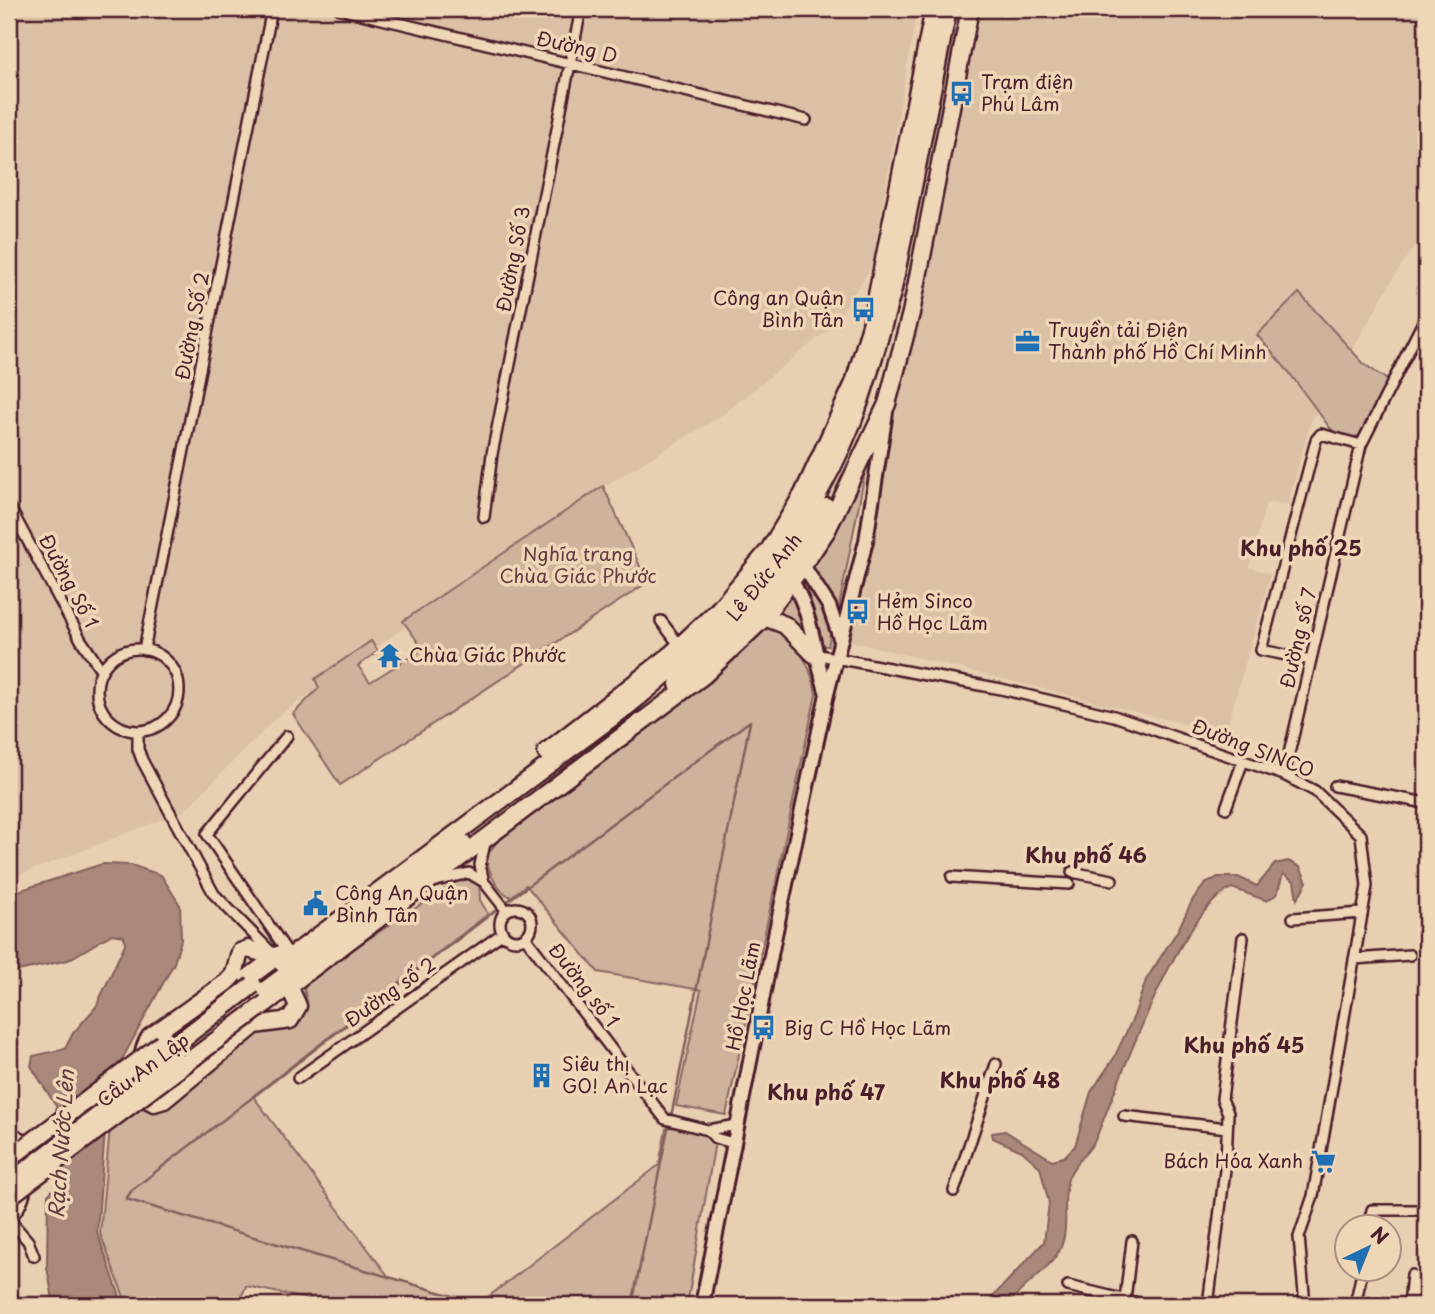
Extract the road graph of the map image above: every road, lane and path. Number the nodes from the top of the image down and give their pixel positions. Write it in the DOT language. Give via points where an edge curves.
graph roads {
  1 [pos="272,9"];
  2 [pos="340,9"];
  3 [pos="581,9"];
  4 [pos="934,9"];
  5 [pos="948,9"];
  6 [pos="961,9"];
  7 [pos="970,9"];
  8 [pos="570,63"];
  9 [pos="807,120"];
  10 [pos="1426,316"];
  11 [pos="886,387"];
  12 [pos="887,404"];
  13 [pos="1361,445"];
  14 [pos="9,506"];
  15 [pos="484,517"];
  16 [pos="792,550"];
  17 [pos="781,565"];
  18 [pos="758,614"];
  19 [pos="661,621"];
  20 [pos="840,639"];
  21 [pos="680,646"];
  22 [pos="145,650"];
  23 [pos="814,654"];
  24 [pos="838,657"];
  25 [pos="1311,660"];
  26 [pos="102,671"];
  27 [pos="827,694"];
  28 [pos="138,732"];
  29 [pos="287,736"];
  30 [pos="1243,761"];
  31 [pos="1284,775"];
  32 [pos="1335,786"];
  33 [pos="1426,803"];
  34 [pos="1226,808"];
  35 [pos="486,838"];
  36 [pos="406,869"];
  37 [pos="1072,872"];
  38 [pos="952,877"];
  39 [pos="1112,880"];
  40 [pos="484,882"];
  41 [pos="428,883"];
  42 [pos="1069,884"];
  43 [pos="506,910"];
  44 [pos="1362,913"];
  45 [pos="1293,918"];
  46 [pos="503,933"];
  47 [pos="525,937"];
  48 [pos="1243,937"];
  49 [pos="1410,955"];
  50 [pos="284,957"];
  51 [pos="1354,959"];
  52 [pos="289,986"];
  53 [pos="257,990"];
  54 [pos="996,1064"];
  55 [pos="298,1078"];
  56 [pos="1125,1116"];
  57 [pos="737,1125"];
  58 [pos="1227,1128"];
  59 [pos="708,1130"];
  60 [pos="9,1140"];
  61 [pos="733,1143"];
  62 [pos="9,1159"];
  63 [pos="9,1171"];
  64 [pos="954,1191"];
  65 [pos="9,1192"];
  66 [pos="1426,1210"];
  67 [pos="1372,1212"];
  68 [pos="9,1217"];
  69 [pos="1132,1241"];
  70 [pos="34,1256"];
  71 [pos="1412,1275"];
  72 [pos="1360,1282"];
  73 [pos="1068,1286"];
  74 [pos="1125,1300"];
  75 [pos="702,1305"];
  76 [pos="1147,1305"];
  77 [pos="1208,1305"];
  78 [pos="1306,1305"];
  79 [pos="1355,1305"];
  80 [pos="1409,1305"];
  1 -- 22 [label="street, Đường Số 2"];
  2 -- 8 [label="street, Đường D"];
  3 -- 8 [label="street, Đường Số 3"];
  4 -- 16 [label="highway, Lê Đức Anh" via="872,325"];
  5 -- 16 [label="highway, Lê Đức Anh" via="893,289 842,444"];
  6 -- 11 [label="highway, Lê Đức Anh"];
  7 -- 12 [label="highway, Lê Đức Anh" via="911,313"];
  8 -- 9 [label="street, Đường D"];
  8 -- 15 [label="street, Đường Số 3" via="492,454"];
  10 -- 13 [label="street, Đường số 7"];
  11 -- 12 [label="highway"];
  11 -- 16 [label="highway, Lê Đức Anh" via="863,440"];
  12 -- 16 [label="highway, Lê Đức Anh" via="827,530"];
  12 -- 20 [label="main road, Hồ Học Lãm" via="866,541"];
  13 -- 25 [label="street, Đường số 7"];
  13 -- 25 [label="street" via="1321,434 1316,440 1261,650"];
  14 -- 26 [label="street, Đường Số 1" via="80,640"];
  16 -- 17 [label="highway, Lê Đức Anh"];
  16 -- 17 [label="highway, Lê Đức Anh"];
  16 -- 20 [label="main road, Hồ Học Lãm" via="829,606"];
  17 -- 18 [label="highway, Lê Đức Anh"];
  17 -- 21 [label="highway, Lê Đức Anh" via="719,609"];
  17 -- 23 [label="main road, Hồ Học Lãm" via="812,625"];
  17 -- 36 [label="highway, Lê Đức Anh" via="674,669"];
  18 -- 23 [label="highway" via="792,630"];
  18 -- 35 [label="highway, Lê Đức Anh" via="704,675"];
  18 -- 53 [label="highway, Lê Đức Anh" via="669,692"];
  19 -- 21 [label="street"];
  20 -- 24 [label="main road, Hồ Học Lãm"];
  21 -- 36 [label="highway, Lê Đức Anh" via="427,844"];
  22 -- 26 [label="street" via="121,653"];
  22 -- 28 [label="street" via="170,664 178,680 179,698 167,721"];
  23 -- 24 [label="street, Đường SINCO"];
  23 -- 27 [label="main road, Hồ Học Lãm"];
  24 -- 27 [label="main road, Hồ Học Lãm"];
  24 -- 30 [label="street, Đường SINCO" via="1114,716"];
  25 -- 31 [label="street, Đường số 7"];
  26 -- 28 [label="street" via="97,688 104,713 117,726"];
  27 -- 57 [label="main road, Hồ Học Lãm"];
  28 -- 50 [label="street" via="142,760 204,878 224,906"];
  29 -- 50 [label="street" via="207,834"];
  30 -- 31 [label="street, Đường SINCO"];
  30 -- 34 [label="street"];
  31 -- 44 [label="street, Đường SINCO" via="1315,791 1361,835 1367,886"];
  32 -- 33 [label="street"];
  35 -- 40 [label="street" via="481,865"];
  35 -- 41 [label="highway, Lê Đức Anh"];
  36 -- 50 [label="highway, Lê Đức Anh"];
  37 -- 39 [label="street"];
  38 -- 42 [label="street"];
  40 -- 41 [label="street" via="470,873 460,873"];
  40 -- 43 [label="street"];
  41 -- 52 [label="highway, Lê Đức Anh"];
  43 -- 46 [label="street" via="499,924"];
  43 -- 47 [label="street" via="527,912 532,922"];
  44 -- 45 [label="street"];
  44 -- 51 [label="street, Đường SINCO"];
  46 -- 47 [label="street" via="516,940"];
  46 -- 55 [label="street, Đường số 2"];
  47 -- 59 [label="street, Đường số 1" via="665,1119"];
  48 -- 58 [label="street" via="1222,1099 1228,1113"];
  49 -- 51 [label="street"];
  50 -- 52 [label="highway" via="240,952 227,982 150,1037 142,1076 145,1098 154,1103 164,1100 255,1025 290,1020 298,1006"];
  50 -- 53 [label="highway, Lê Đức Anh"];
  51 -- 78 [label="street, Đường SINCO" via="1313,1196 1299,1237"];
  52 -- 53 [label="highway, Lê Đức Anh"];
  53 -- 62 [label="highway, Cầu An Lập, bridge"];
  53 -- 63 [label="highway, Cầu An Lập, bridge"];
  53 -- 65 [label="highway, Cầu An Lập, bridge"];
  54 -- 64 [label="street"];
  56 -- 58 [label="street"];
  57 -- 59 [label="street, Đường số 1"];
  57 -- 61 [label="main road, Hồ Học Lãm"];
  58 -- 77 [label="street"];
  59 -- 61 [label="street, Đường số 1" via="715,1138"];
  60 -- 68 [label="highway" via="21,1143 24,1163 19,1200"];
  61 -- 75 [label="main road, Hồ Học Lãm"];
  66 -- 67 [label="street"];
  68 -- 70 [label="street"];
  69 -- 74 [label="street"];
  71 -- 80 [label="street"];
  72 -- 79 [label="street"];
  73 -- 74 [label="street"];
  74 -- 76 [label="street"];
}
